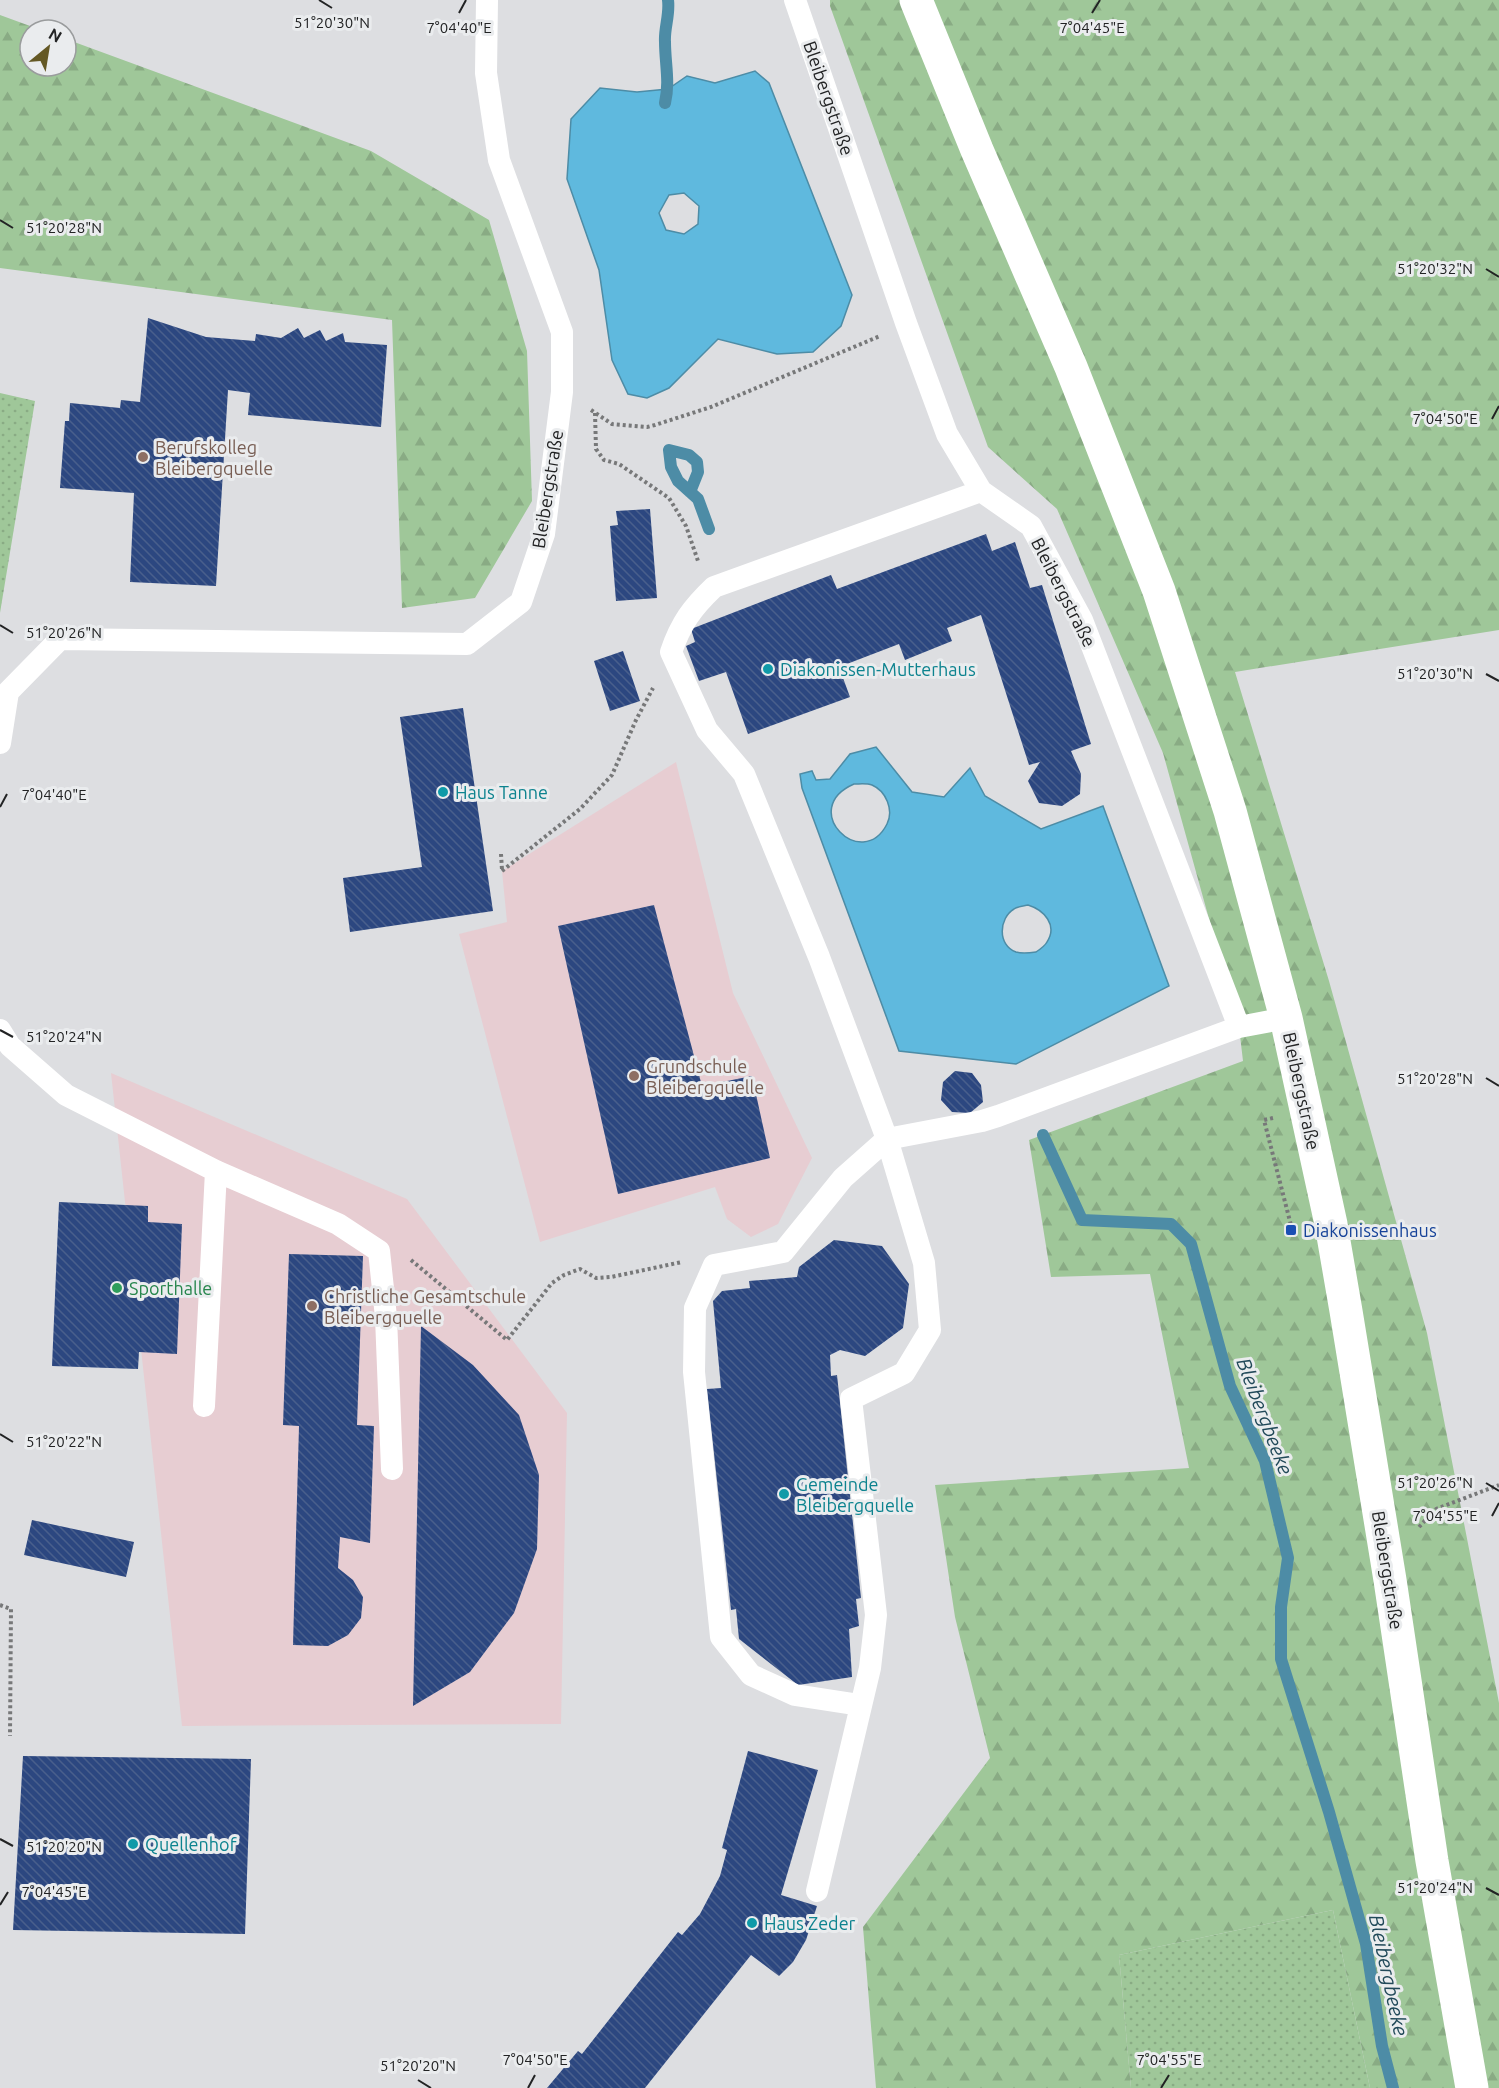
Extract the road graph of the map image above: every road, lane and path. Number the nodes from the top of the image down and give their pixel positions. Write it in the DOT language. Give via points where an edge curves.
graph roads {
  1 [pos="487,0"];
  2 [pos="795,0"];
  3 [pos="916,0"];
  4 [pos="906,323"];
  5 [pos="562,392"];
  6 [pos="595,413"];
  7 [pos="981,491"];
  8 [pos="694,606"];
  9 [pos="671,652"];
  10 [pos="0,743"];
  11 [pos="501,854"];
  12 [pos="1286,1018"];
  13 [pos="1239,1027"];
  14 [pos="0,1030"];
  15 [pos="1268,1136"];
  16 [pos="887,1139"];
  17 [pos="216,1171"];
  18 [pos="1295,1240"];
  19 [pos="379,1251"];
  20 [pos="683,1262"];
  21 [pos="204,1406"];
  22 [pos="392,1469"];
  23 [pos="1499,1485"];
  24 [pos="1415,1531"];
  25 [pos="0,1605"];
  26 [pos="860,1705"];
  27 [pos="10,1736"];
  28 [pos="816,1891"];
  29 [pos="1472,2088"];
  1 -- 5 [label="lane, Bleibergstraße" via="486,73 499,160 562,332"];
  2 -- 4 [label="lane, Bleibergstraße"];
  3 -- 12 [label="street, Bleibergstraße" via="1071,367 1159,591 1230,811"];
  4 -- 6 [label="path" via="711,407 655,426 612,424"];
  4 -- 7 [label="lane, Bleibergstraße" via="947,434"];
  5 -- 6 [label="path"];
  5 -- 10 [label="lane, Bleibergstraße" via="544,534 521,602 467,644 60,639 8,692"];
  6 -- 8 [label="path" via="596,449 604,460 619,464 669,498 686,526 700,567"];
  7 -- 8 [label="lane" via="714,587"];
  7 -- 13 [label="lane, Bleibergstraße" via="1031,526 1082,620"];
  8 -- 9 [label="lane"];
  9 -- 11 [label="path" via="612,775 580,809 502,871"];
  9 -- 16 [label="lane" via="707,730 744,774 819,957"];
  12 -- 13 [label="lane, Bleibergstraße"];
  12 -- 29 [label="street, Bleibergstraße" via="1346,1311 1432,1861"];
  13 -- 16 [label="lane" via="998,1116"];
  14 -- 17 [label="lane" via="10,1046 66,1095"];
  15 -- 18 [label="path"];
  16 -- 26 [label="lane" via="924,1263 930,1330 904,1373 851,1399 876,1615 870,1668"];
  16 -- 26 [label="lane" via="843,1178 783,1252 714,1265 695,1308 694,1372 721,1637 751,1675 795,1695"];
  17 -- 19 [label="lane" via="338,1224"];
  17 -- 21 [label="lane"];
  19 -- 20 [label="path" via="411,1260 507,1340 552,1283 564,1275 580,1269 596,1278 610,1277"];
  19 -- 22 [label="lane" via="386,1317"];
  23 -- 24 [label="path" via="1436,1509"];
  25 -- 27 [label="path" via="11,1608"];
  26 -- 28 [label="lane"];
}
